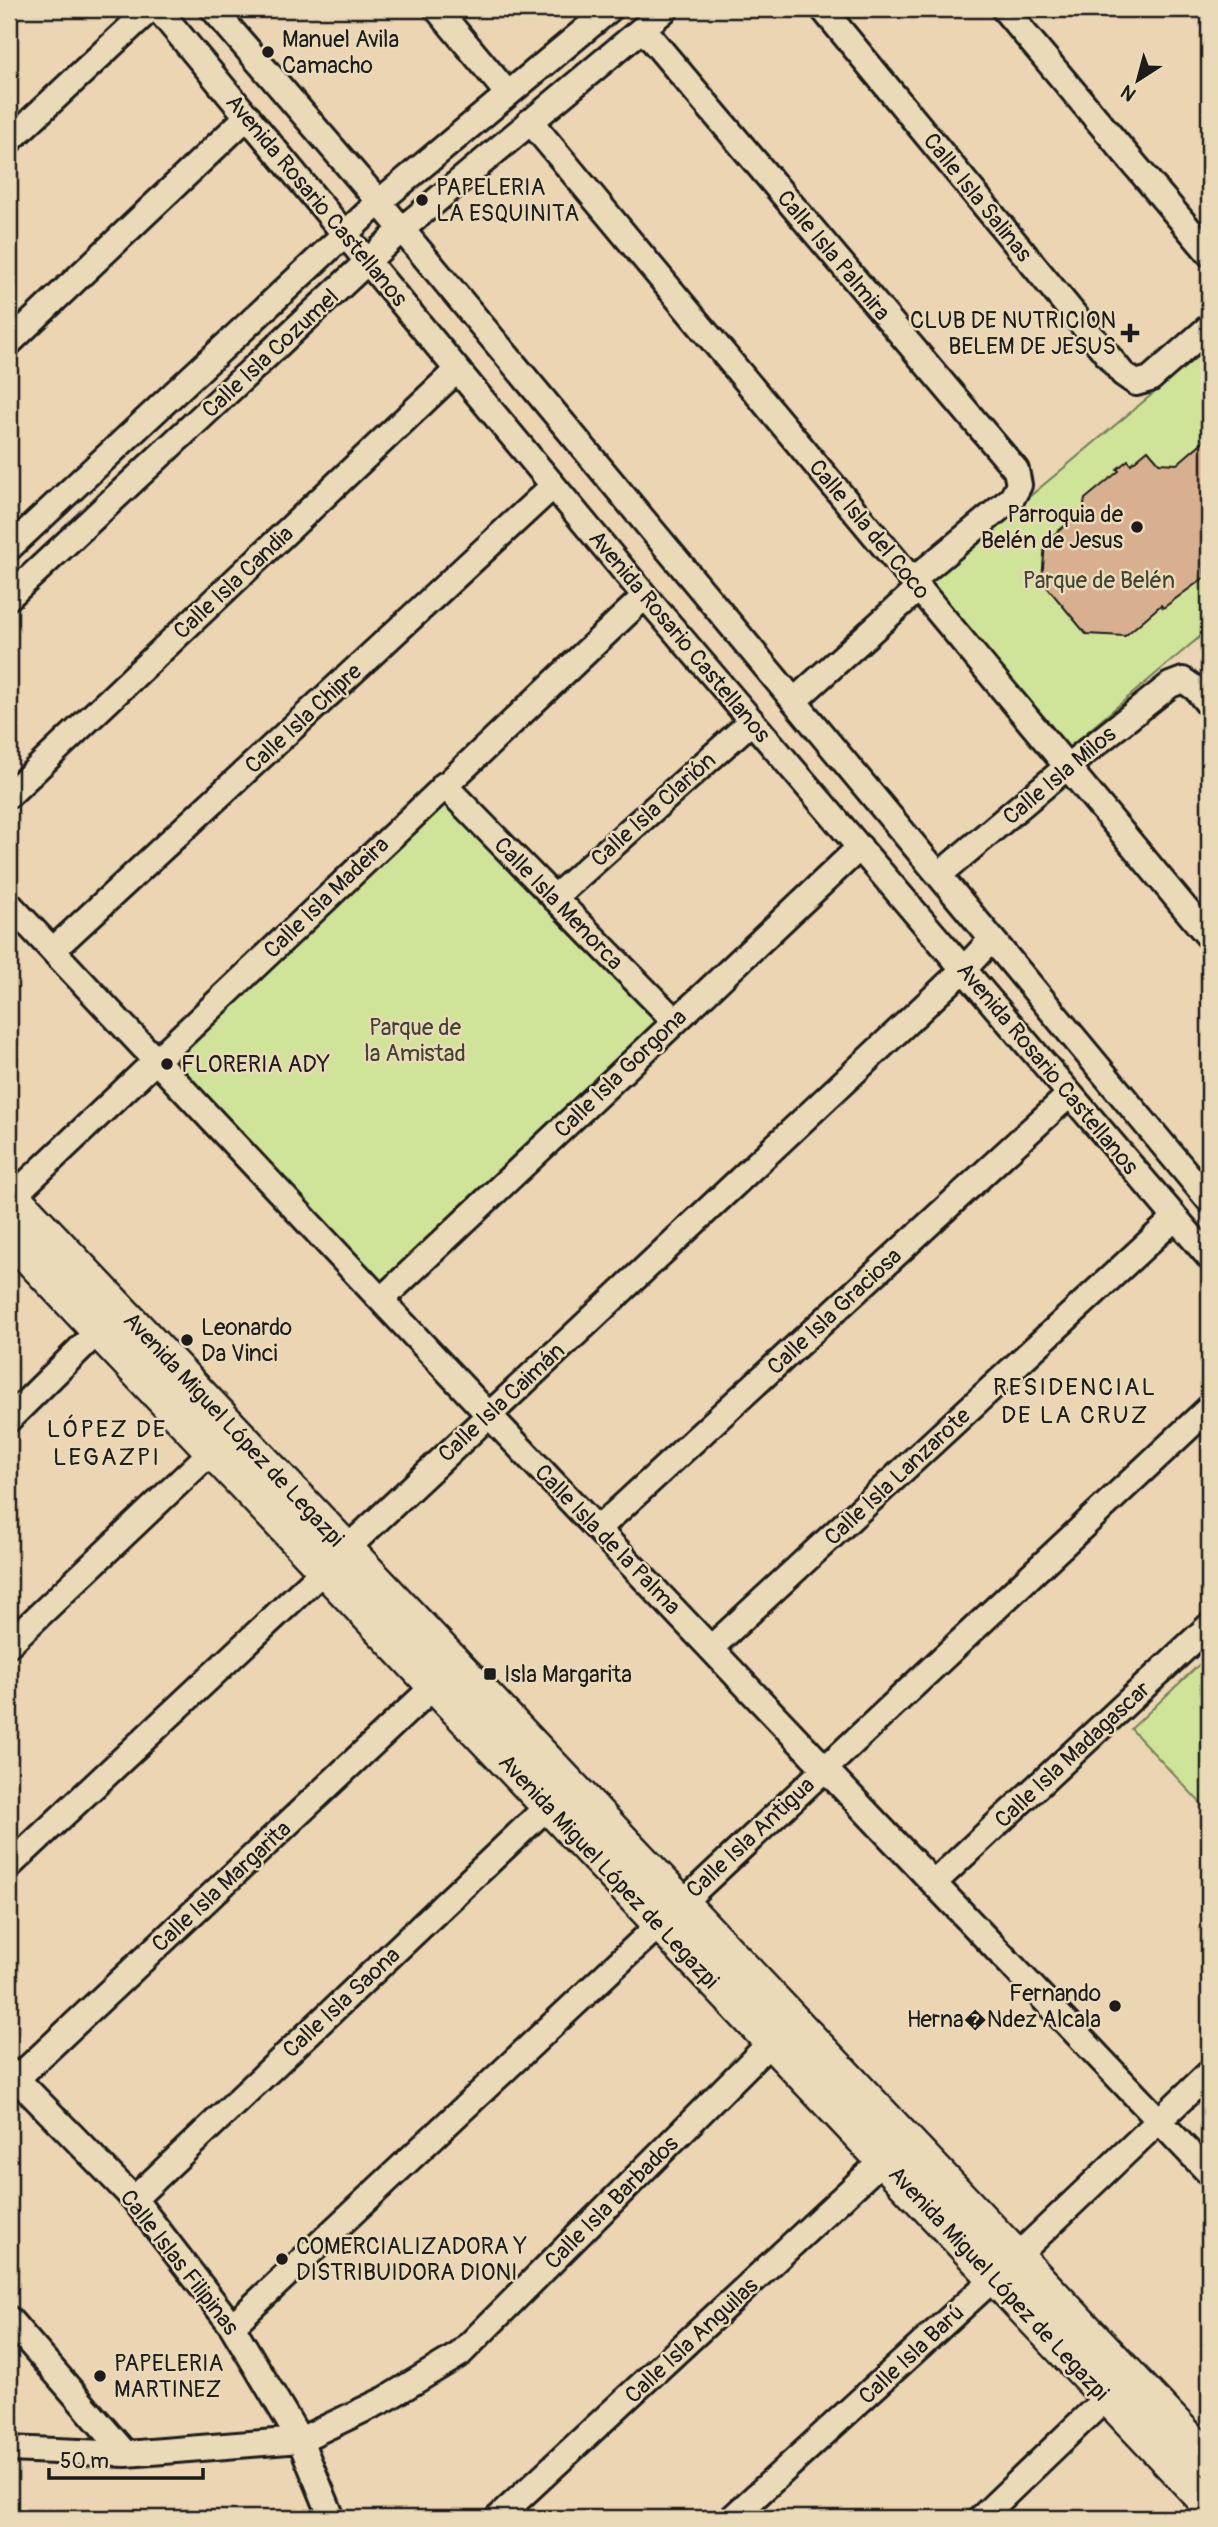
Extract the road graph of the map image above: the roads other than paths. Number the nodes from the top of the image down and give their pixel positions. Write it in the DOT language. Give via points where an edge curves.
graph roads {
  1 [pos="150,9"];
  2 [pos="158,9"];
  3 [pos="213,9"];
  4 [pos="437,9"];
  5 [pos="610,9"];
  6 [pos="666,9"];
  7 [pos="823,9"];
  8 [pos="1004,9"];
  9 [pos="643,29"];
  10 [pos="509,94"];
  11 [pos="248,117"];
  12 [pos="530,121"];
  13 [pos="9,141"];
  14 [pos="379,202"];
  15 [pos="401,230"];
  16 [pos="346,234"];
  17 [pos="1209,253"];
  18 [pos="368,261"];
  19 [pos="1209,327"];
  20 [pos="9,343"];
  21 [pos="457,370"];
  22 [pos="554,486"];
  23 [pos="9,548"];
  24 [pos="916,584"];
  25 [pos="645,596"];
  26 [pos="9,597"];
  27 [pos="794,701"];
  28 [pos="1209,705"];
  29 [pos="752,721"];
  30 [pos="1068,766"];
  31 [pos="444,785"];
  32 [pos="9,795"];
  33 [pos="860,847"];
  34 [pos="939,875"];
  35 [pos="554,898"];
  36 [pos="9,904"];
  37 [pos="1209,937"];
  38 [pos="992,939"];
  39 [pos="53,950"];
  40 [pos="964,969"];
  41 [pos="674,1020"];
  42 [pos="156,1059"];
  43 [pos="1070,1094"];
  44 [pos="10,1196"];
  45 [pos="1209,1200"];
  46 [pos="1175,1218"];
  47 [pos="9,1237"];
  48 [pos="1209,1257"];
  49 [pos="381,1300"];
  50 [pos="99,1332"];
  51 [pos="1209,1408"];
  52 [pos="488,1414"];
  53 [pos="9,1419"];
  54 [pos="212,1451"];
  55 [pos="598,1529"];
  56 [pos="346,1548"];
  57 [pos="323,1569"];
  58 [pos="1209,1626"];
  59 [pos="9,1644"];
  60 [pos="711,1648"];
  61 [pos="433,1686"];
  62 [pos="825,1767"];
  63 [pos="548,1806"];
  64 [pos="9,1866"];
  65 [pos="934,1883"];
  66 [pos="682,1902"];
  67 [pos="659,1924"];
  68 [pos="771,2042"];
  69 [pos="1209,2073"];
  70 [pos="11,2078"];
  71 [pos="1159,2120"];
  72 [pos="883,2160"];
  73 [pos="1209,2173"];
  74 [pos="134,2199"];
  75 [pos="1016,2255"];
  76 [pos="994,2278"];
  77 [pos="9,2319"];
  78 [pos="232,2326"];
  79 [pos="1107,2397"];
  80 [pos="300,2440"];
  81 [pos="9,2449"];
  82 [pos="126,2454"];
  83 [pos="1209,2459"];
  84 [pos="1209,2505"];
  85 [pos="332,2518"];
  86 [pos="498,2518"];
  87 [pos="732,2518"];
  88 [pos="981,2518"];
  1 -- 13 [label="street"];
  2 -- 11 [label="street, Avenida Rosario Castellanos"];
  3 -- 14 [label="street, Avenida Rosario Castellanos"];
  4 -- 10 [label="street"];
  5 -- 10 [label="street, Calle Isla Cozumel"];
  6 -- 9 [label="street, Calle Isla Cozumel"];
  7 -- 19 [label="street, Calle Isla Salinas" via="1123,374 1136,383 1150,379"];
  8 -- 17 [label="street"];
  9 -- 12 [label="street, Calle Isla Cozumel"];
  9 -- 24 [label="street, Calle Isla Palmira" via="1016,470 1019,485 1012,498"];
  10 -- 14 [label="street, Calle Isla Cozumel"];
  11 -- 16 [label="street, Avenida Rosario Castellanos"];
  11 -- 20 [label="street"];
  12 -- 15 [label="street, Calle Isla Cozumel"];
  12 -- 24 [label="street, Calle Isla del Coco"];
  14 -- 15 [label="street, Avenida Rosario Castellanos"];
  14 -- 16 [label="street, Calle Isla Cozumel"];
  15 -- 18 [label="street, Calle Isla Cozumel"];
  15 -- 27 [label="street, Avenida Rosario Castellanos"];
  16 -- 18 [label="street, Avenida Rosario Castellanos"];
  16 -- 23 [label="street, Calle Isla Cozumel"];
  18 -- 21 [label="street, Avenida Rosario Castellanos"];
  18 -- 26 [label="street, Calle Isla Cozumel"];
  21 -- 22 [label="street, Avenida Rosario Castellanos"];
  21 -- 32 [label="street, Calle Isla Candia"];
  22 -- 25 [label="street, Avenida Rosario Castellanos"];
  22 -- 39 [label="street, Calle Isla Chipre"];
  24 -- 27 [label="street"];
  24 -- 30 [label="street, Calle Isla del Coco"];
  25 -- 29 [label="street, Avenida Rosario Castellanos"];
  25 -- 31 [label="street, Calle Isla Madeira"];
  27 -- 34 [label="street, Avenida Rosario Castellanos"];
  28 -- 30 [label="street, Calle Isla Milos" via="1183,680 1170,685"];
  29 -- 33 [label="street, Avenida Rosario Castellanos"];
  29 -- 35 [label="street, Calle Isla Clarión"];
  30 -- 34 [label="street, Calle Isla Milos"];
  30 -- 37 [label="street, Calle Isla del Coco"];
  31 -- 35 [label="street, Calle Isla Menorca"];
  31 -- 42 [label="street, Calle Isla Madeira"];
  33 -- 40 [label="street, Avenida Rosario Castellanos"];
  33 -- 41 [label="street, Calle Isla Gorgona"];
  34 -- 38 [label="street, Avenida Rosario Castellanos"];
  35 -- 41 [label="street, Calle Isla Menorca"];
  36 -- 39 [label="street, Calle Isla de la Palma"];
  38 -- 40 [label="street, Calle Isla Caimán"];
  38 -- 45 [label="street, Avenida Rosario Castellanos"];
  39 -- 42 [label="street, Calle Isla de la Palma"];
  40 -- 43 [label="street, Avenida Rosario Castellanos"];
  40 -- 52 [label="street, Calle Isla Caimán"];
  41 -- 49 [label="street, Calle Isla Gorgona"];
  42 -- 44 [label="street, Calle Isla Madeira"];
  42 -- 49 [label="street, Calle Isla de la Palma"];
  43 -- 46 [label="street, Avenida Rosario Castellanos"];
  43 -- 55 [label="street, Calle Isla Graciosa"];
  44 -- 56 [label="main road, Avenida Miguel López de Legazpi"];
  46 -- 48 [label="street, Avenida Rosario Castellanos"];
  46 -- 60 [label="street, Calle Isla Lanzarote"];
  47 -- 50 [label="main road, Avenida Miguel López de Legazpi"];
  49 -- 52 [label="street, Calle Isla de la Palma"];
  50 -- 53 [label="street"];
  50 -- 54 [label="main road, Avenida Miguel López de Legazpi"];
  51 -- 62 [label="street, Calle Isla Antigua"];
  52 -- 55 [label="street, Calle Isla de la Palma"];
  52 -- 56 [label="street, Calle Isla Caimán"];
  54 -- 57 [label="main road, Avenida Miguel López de Legazpi"];
  54 -- 59 [label="street"];
  55 -- 60 [label="street, Calle Isla de la Palma"];
  56 -- 57 [label="street, Calle Isla Caimán"];
  56 -- 66 [label="main road, Avenida Miguel López de Legazpi"];
  57 -- 61 [label="main road, Avenida Miguel López de Legazpi"];
  57 -- 64 [label="street, Calle Isla Caimán"];
  58 -- 65 [label="street, Calle Isla Madagascar"];
  60 -- 62 [label="street, Calle Isla de la Palma"];
  61 -- 63 [label="main road, Avenida Miguel López de Legazpi"];
  61 -- 70 [label="street, Calle Isla Margarita"];
  62 -- 65 [label="street, Calle Isla de la Palma"];
  62 -- 66 [label="street, Calle Isla Antigua"];
  63 -- 67 [label="main road, Avenida Miguel López de Legazpi"];
  63 -- 74 [label="street, Calle Isla Saona"];
  65 -- 71 [label="street, Calle Isla de la Palma"];
  66 -- 67 [label="street, Calle Isla Antigua"];
  66 -- 75 [label="main road, Avenida Miguel López de Legazpi"];
  67 -- 68 [label="main road, Avenida Miguel López de Legazpi"];
  67 -- 78 [label="street, Calle Isla Antigua"];
  68 -- 72 [label="main road, Avenida Miguel López de Legazpi"];
  68 -- 80 [label="street, Calle Isla Barbados" via="460,2354 386,2399"];
  69 -- 71 [label="street, Calle Isla Barú"];
  70 -- 74 [label="street, Calle Islas Filipinas"];
  71 -- 73 [label="street, Calle Isla de la Palma"];
  71 -- 75 [label="street, Calle Isla Barú"];
  72 -- 76 [label="main road, Avenida Miguel López de Legazpi"];
  72 -- 86 [label="street, Calle Isla Anguilas"];
  74 -- 78 [label="street, Calle Islas Filipinas"];
  75 -- 76 [label="street, Calle Isla Barú"];
  75 -- 83 [label="main road, Avenida Miguel López de Legazpi"];
  76 -- 79 [label="main road, Avenida Miguel López de Legazpi"];
  76 -- 87 [label="street, Calle Isla Barú"];
  77 -- 82 [label="street"];
  78 -- 80 [label="street, Calle Islas Filipinas"];
  79 -- 84 [label="main road, Avenida Miguel López de Legazpi"];
  79 -- 88 [label="street"];
  80 -- 82 [label="street, Calle Isla Barbados"];
  80 -- 85 [label="street, Calle Islas Filipinas"];
  81 -- 82 [label="street, Calle Isla Barbados"];
}
